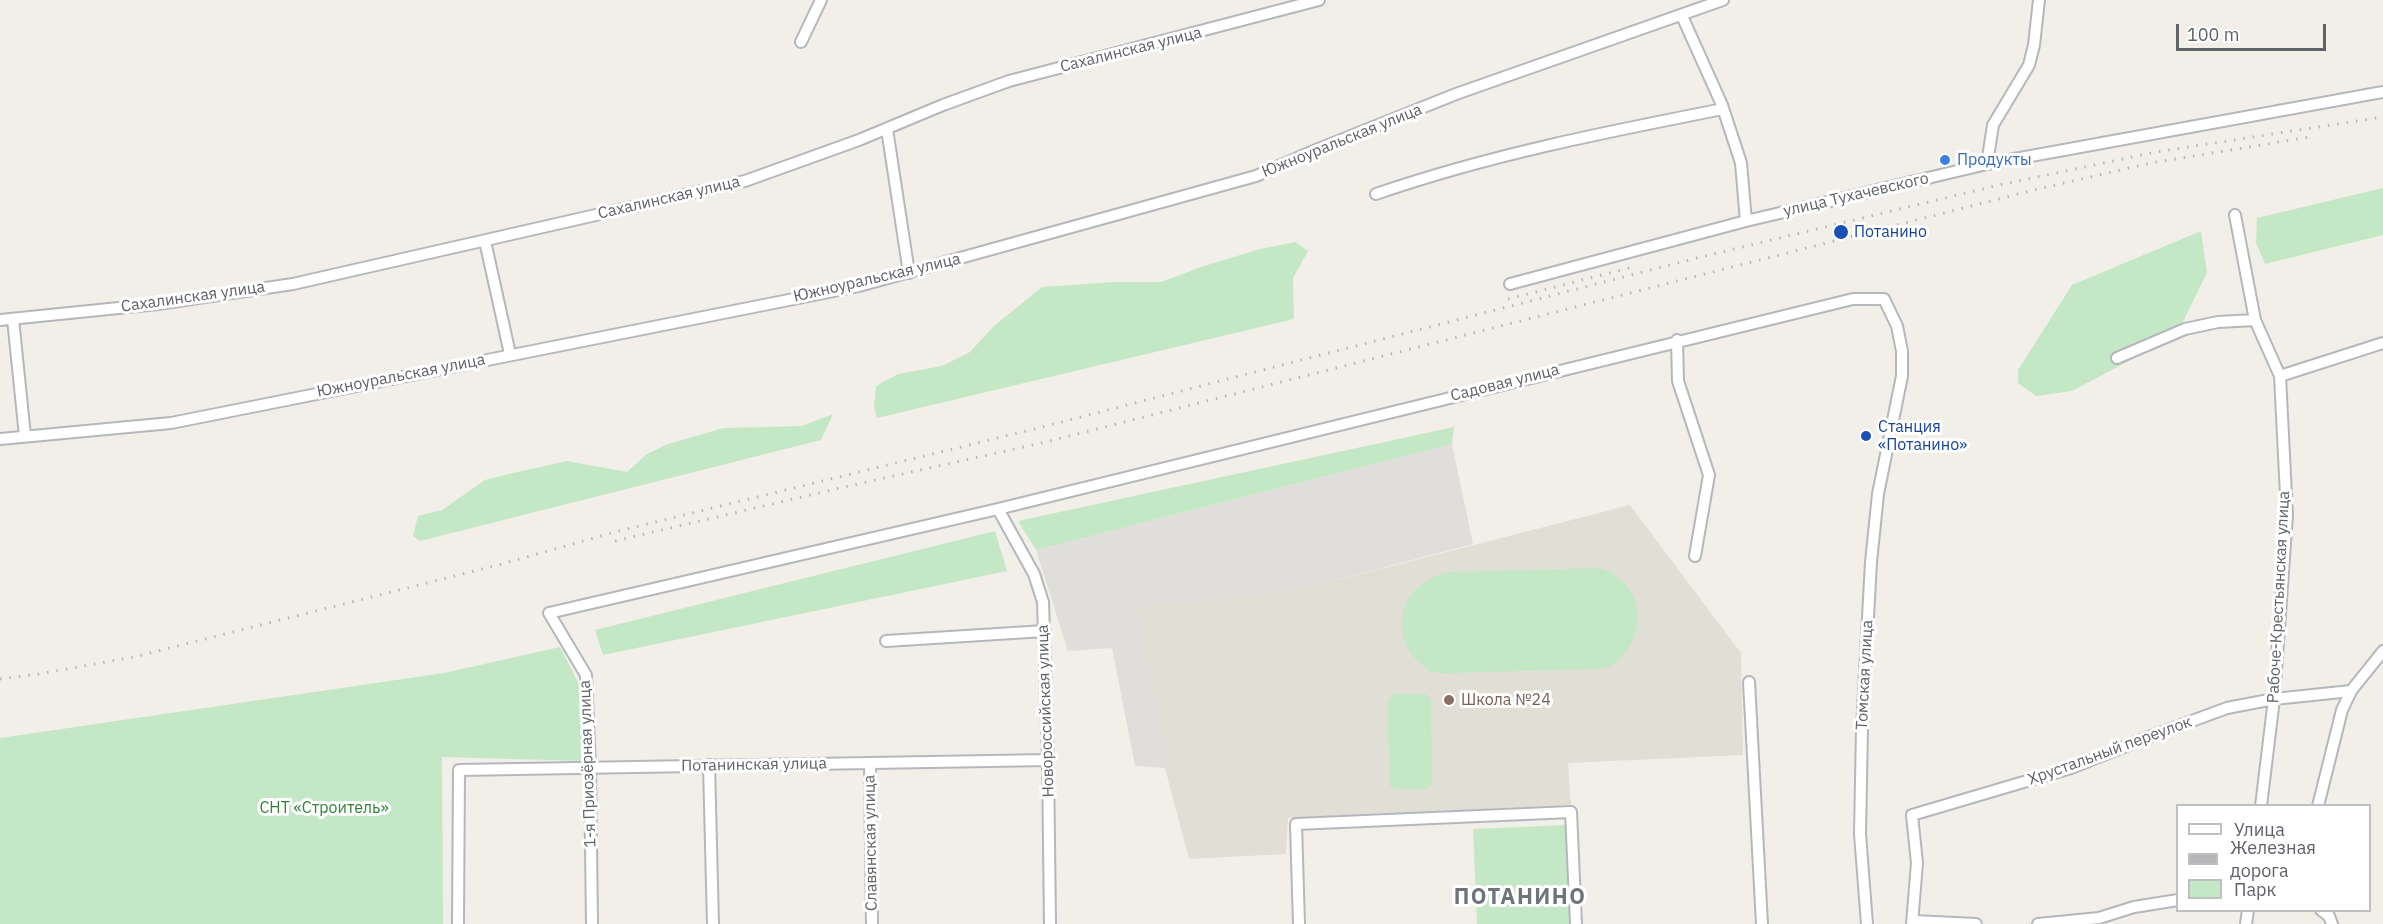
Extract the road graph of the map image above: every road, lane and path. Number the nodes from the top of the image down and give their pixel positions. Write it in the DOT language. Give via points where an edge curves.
graph roads {
  1 [pos="821,0"];
  2 [pos="1319,0"];
  3 [pos="1723,0"];
  4 [pos="2039,0"];
  5 [pos="1682,16"];
  6 [pos="801,42"];
  7 [pos="2383,92"];
  8 [pos="1723,109"];
  9 [pos="887,129"];
  10 [pos="1987,164"];
  11 [pos="1376,194"];
  12 [pos="2235,215"];
  13 [pos="1746,221"];
  14 [pos="485,240"];
  15 [pos="909,273"];
  16 [pos="1510,285"];
  17 [pos="13,319"];
  18 [pos="0,320"];
  19 [pos="2256,320"];
  20 [pos="1677,340"];
  21 [pos="2383,343"];
  22 [pos="510,354"];
  23 [pos="2117,358"];
  24 [pos="2280,376"];
  25 [pos="1891,428"];
  26 [pos="25,436"];
  27 [pos="0,439"];
  28 [pos="998,509"];
  29 [pos="1695,556"];
  30 [pos="549,613"];
  31 [pos="1045,631"];
  32 [pos="886,641"];
  33 [pos="2383,651"];
  34 [pos="1749,682"];
  35 [pos="2351,691"];
  36 [pos="2274,699"];
  37 [pos="1048,759"];
  38 [pos="870,762"];
  39 [pos="710,765"];
  40 [pos="590,767"];
  41 [pos="2261,804"];
  42 [pos="2319,804"];
  43 [pos="2176,900"];
  44 [pos="2323,912"];
  45 [pos="2099,921"];
  46 [pos="1913,923"];
  47 [pos="458,924"];
  48 [pos="592,924"];
  49 [pos="713,924"];
  50 [pos="872,924"];
  51 [pos="1050,924"];
  52 [pos="1299,924"];
  53 [pos="1576,924"];
  54 [pos="1762,924"];
  55 [pos="1867,924"];
  56 [pos="1976,924"];
  57 [pos="2038,924"];
  58 [pos="2332,924"];
  1 -- 6 [label="street"];
  2 -- 9 [label="street, Сахалинская улица" via="1009,81"];
  3 -- 5 [label="street, Южноуральская улица"];
  4 -- 10 [label="street" via="2029,64 1993,125"];
  5 -- 8 [label="street"];
  5 -- 15 [label="street, Южноуральская улица" via="1456,94 1256,176"];
  7 -- 10 [label="street, улица Тухачевского"];
  8 -- 11 [label="street" via="1462,166"];
  8 -- 13 [label="street" via="1741,163"];
  9 -- 14 [label="street, Сахалинская улица" via="745,181"];
  9 -- 15 [label="street"];
  10 -- 13 [label="street, улица Тухачевского"];
  12 -- 19 [label="street, Рабоче-Крестьянская улица"];
  13 -- 16 [label="street, улица Тухачевского"];
  14 -- 17 [label="street, Сахалинская улица" via="293,284 158,304"];
  14 -- 22 [label="street"];
  15 -- 22 [label="street, Южноуральская улица"];
  17 -- 18 [label="street, Сахалинская улица"];
  17 -- 26 [label="street"];
  19 -- 23 [label="street" via="2185,329"];
  19 -- 24 [label="street, Рабоче-Крестьянская улица"];
  20 -- 25 [label="street, Садовая улица" via="1853,299 1884,299 1897,326 1902,351 1902,376"];
  20 -- 28 [label="street, Садовая улица"];
  20 -- 29 [label="street" via="1678,381 1709,475"];
  21 -- 24 [label="street"];
  22 -- 26 [label="street, Южноуральская улица" via="171,423"];
  24 -- 36 [label="street, Рабоче-Крестьянская улица" via="2287,515"];
  25 -- 55 [label="street, Томская улица" via="1878,494 1871,562 1864,695 1860,834"];
  26 -- 27 [label="street, Южноуральская улица"];
  28 -- 30 [label="street, Садовая улица"];
  28 -- 31 [label="street, Новороссийская улица" via="1034,574 1043,602"];
  30 -- 40 [label="street, 1-я Приозёрная улица" via="586,675"];
  31 -- 32 [label="street"];
  31 -- 37 [label="street, Новороссийская улица"];
  33 -- 35 [label="street"];
  34 -- 54 [label="street"];
  35 -- 36 [label="street, Хрустальный переулок"];
  35 -- 42 [label="street" via="2342,711"];
  36 -- 41 [label="street, Рабоче-Крестьянская улица"];
  36 -- 46 [label="street, Хрустальный переулок" via="2227,708 2072,768 1912,814 1917,862"];
  37 -- 38 [label="street, Потанинская улица"];
  37 -- 51 [label="street, Новороссийская улица"];
  38 -- 39 [label="street, Потанинская улица"];
  38 -- 50 [label="street, Славянская улица"];
  39 -- 40 [label="street, Потанинская улица"];
  39 -- 49 [label="street"];
  40 -- 47 [label="street, Потанинская улица" via="459,770"];
  40 -- 48 [label="street, 1-я Приозёрная улица"];
  43 -- 45 [label="street" via="2134,907"];
  44 -- 58 [label="street"];
  45 -- 57 [label="street"];
  46 -- 56 [label="street"];
  52 -- 53 [label="street" via="1296,824 1571,812"];
}
